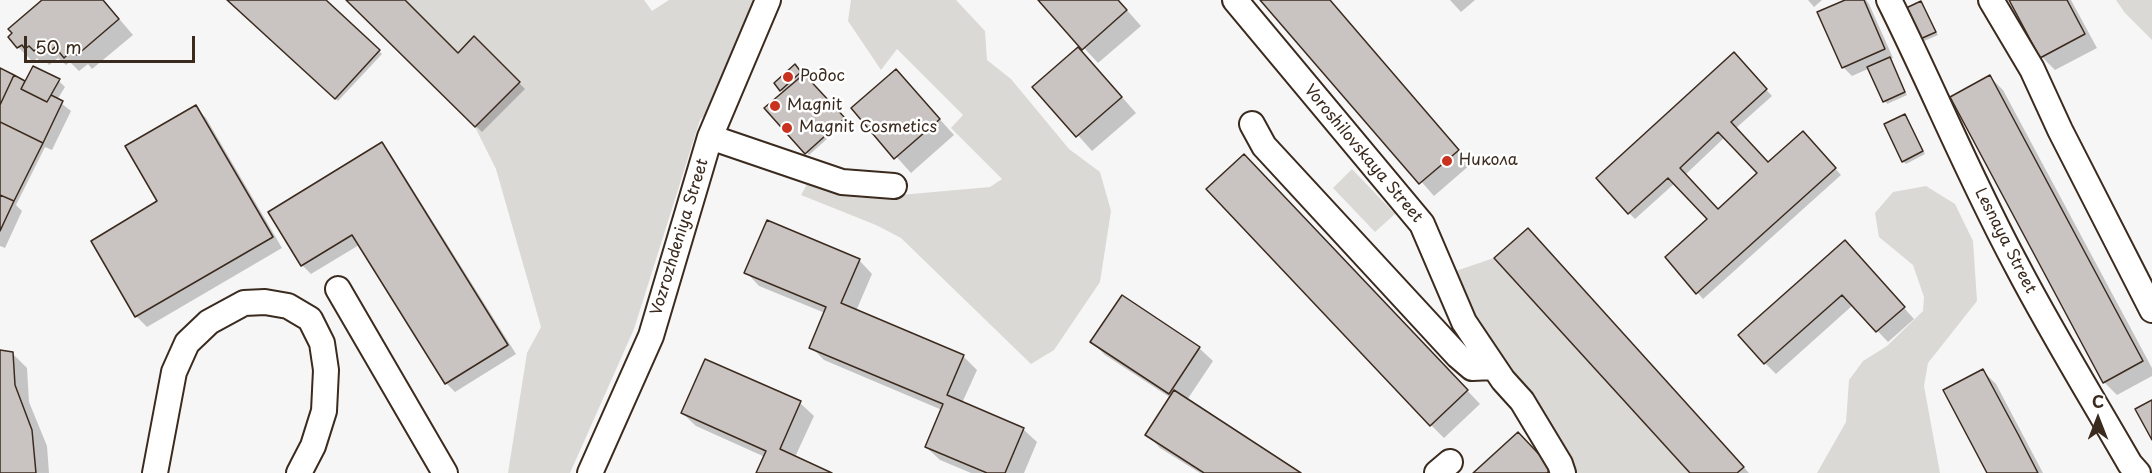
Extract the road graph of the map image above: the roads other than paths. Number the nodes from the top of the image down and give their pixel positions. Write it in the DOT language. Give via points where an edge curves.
graph roads {
  1 [pos="768,0"];
  2 [pos="1235,0"];
  3 [pos="1889,0"];
  4 [pos="1991,0"];
  5 [pos="1252,124"];
  6 [pos="710,136"];
  7 [pos="894,186"];
  8 [pos="338,289"];
  9 [pos="2152,310"];
  10 [pos="1494,367"];
  11 [pos="155,473"];
  12 [pos="299,473"];
  13 [pos="445,473"];
  14 [pos="590,473"];
  15 [pos="1563,473"];
  16 [pos="2139,473"];
  1 -- 6 [label="street, Vozrozhdeniya Street"];
  2 -- 10 [label="street, Voroshilovskaya Street" via="1422,224 1464,322"];
  3 -- 16 [label="street, Lesnaya Street" via="2017,267 2130,464"];
  4 -- 9 [label="street" via="2032,69"];
  5 -- 10 [label="street" via="1264,146 1458,356 1472,368"];
  6 -- 7 [label="street" via="842,182"];
  6 -- 14 [label="street, Vozrozhdeniya Street" via="651,336"];
  8 -- 13 [label="street"];
  10 -- 15 [label="street, Voroshilovskaya Street" via="1522,401"];
  11 -- 12 [label="street" via="174,372 188,343 209,322 244,303 266,302 288,306 310,319 322,343 326,370 324,411"];
}
